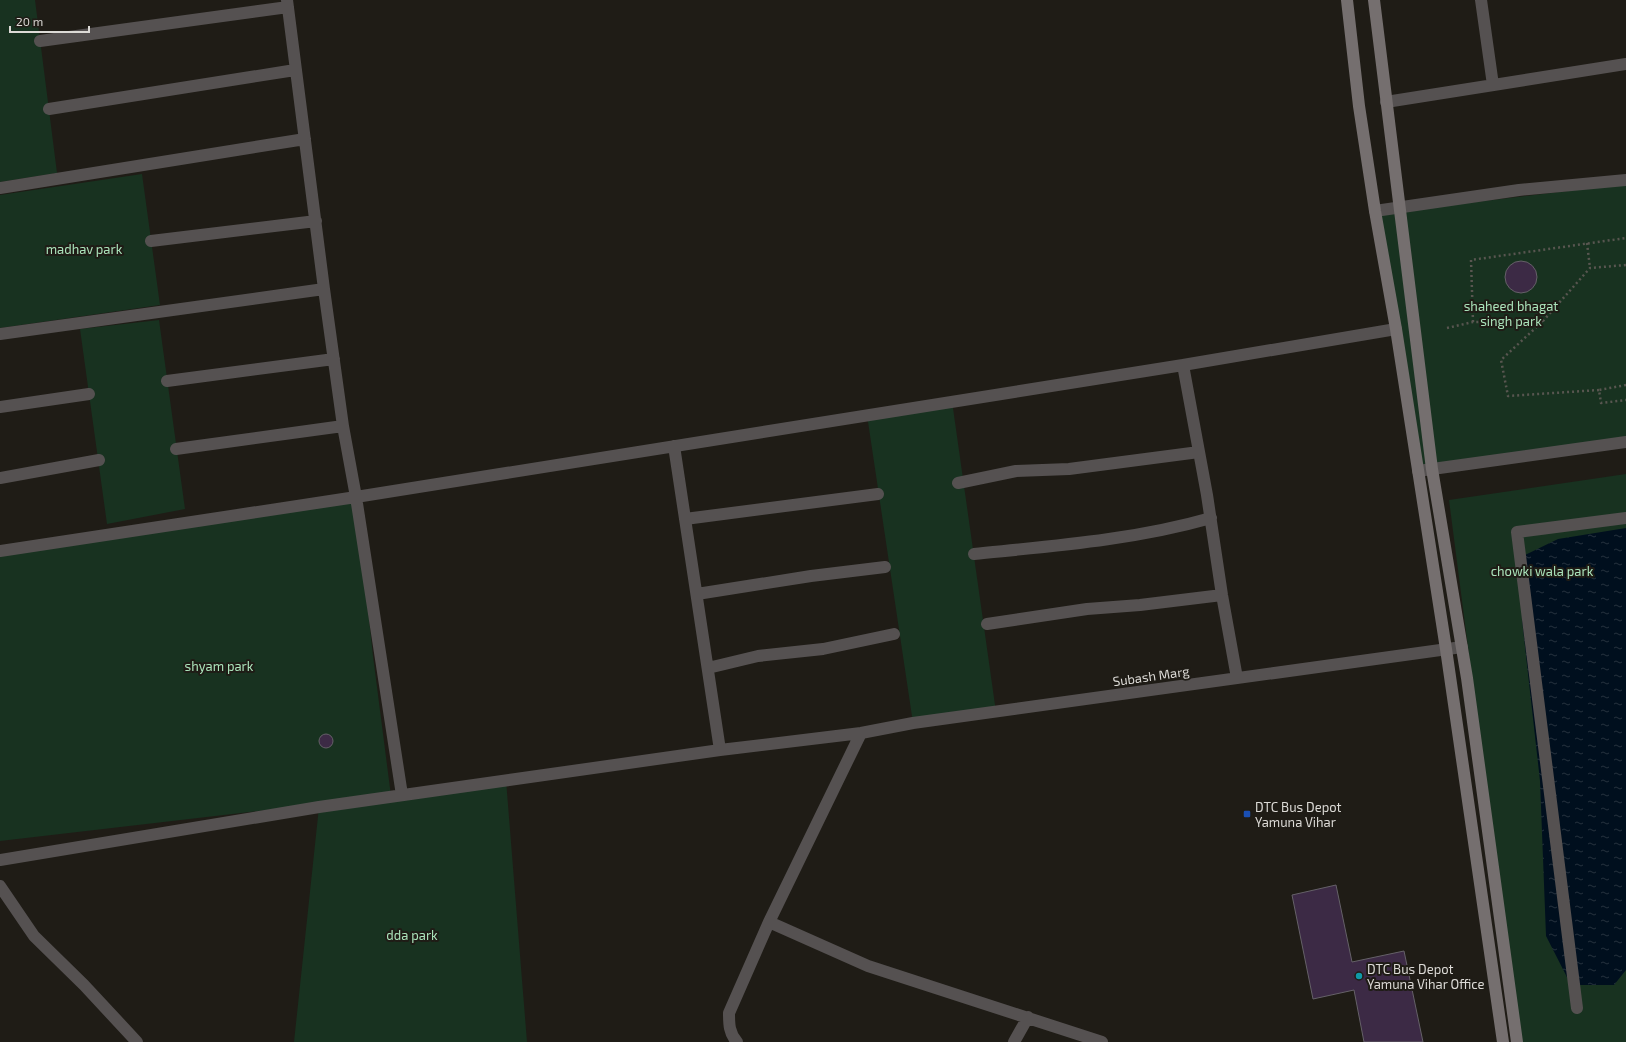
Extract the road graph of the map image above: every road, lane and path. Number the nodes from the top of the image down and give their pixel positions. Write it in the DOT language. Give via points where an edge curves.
graph roads {
  1 [pos="1347,0"];
  2 [pos="1374,0"];
  3 [pos="1481,0"];
  4 [pos="287,4"];
  5 [pos="40,41"];
  6 [pos="1626,64"];
  7 [pos="295,70"];
  8 [pos="1493,85"];
  9 [pos="1386,102"];
  10 [pos="49,109"];
  11 [pos="305,139"];
  12 [pos="1626,180"];
  13 [pos="0,188"];
  14 [pos="1400,207"];
  15 [pos="1375,211"];
  16 [pos="316,220"];
  17 [pos="1626,238"];
  18 [pos="151,241"];
  19 [pos="1587,243"];
  20 [pos="1626,265"];
  21 [pos="1590,268"];
  22 [pos="324,289"];
  23 [pos="1543,321"];
  24 [pos="1473,322"];
  25 [pos="1447,328"];
  26 [pos="1396,329"];
  27 [pos="0,334"];
  28 [pos="334,359"];
  29 [pos="1183,365"];
  30 [pos="167,381"];
  31 [pos="1626,385"];
  32 [pos="1599,390"];
  33 [pos="89,394"];
  34 [pos="1626,400"];
  35 [pos="0,407"];
  36 [pos="343,426"];
  37 [pos="1626,442"];
  38 [pos="674,446"];
  39 [pos="176,449"];
  40 [pos="1199,452"];
  41 [pos="98,460"];
  42 [pos="1432,469"];
  43 [pos="1418,471"];
  44 [pos="0,478"];
  45 [pos="958,483"];
  46 [pos="878,494"];
  47 [pos="356,497"];
  48 [pos="1211,518"];
  49 [pos="1626,518"];
  50 [pos="685,519"];
  51 [pos="0,551"];
  52 [pos="974,554"];
  53 [pos="885,567"];
  54 [pos="697,594"];
  55 [pos="1222,595"];
  56 [pos="986,624"];
  57 [pos="894,634"];
  58 [pos="1462,647"];
  59 [pos="1446,648"];
  60 [pos="708,668"];
  61 [pos="1237,678"];
  62 [pos="861,733"];
  63 [pos="720,750"];
  64 [pos="402,795"];
  65 [pos="0,860"];
  66 [pos="0,886"];
  67 [pos="769,922"];
  68 [pos="1577,1008"];
  69 [pos="1028,1017"];
  70 [pos="137,1042"];
  71 [pos="737,1042"];
  72 [pos="1014,1042"];
  73 [pos="1102,1042"];
  74 [pos="1503,1042"];
  75 [pos="1517,1042"];
  1 -- 15 [label="street" via="1359,106"];
  2 -- 9 [label="street"];
  3 -- 8 [label="street"];
  4 -- 5 [label="street"];
  4 -- 7 [label="street"];
  6 -- 8 [label="street"];
  7 -- 10 [label="street"];
  7 -- 11 [label="street"];
  8 -- 9 [label="street"];
  9 -- 14 [label="street"];
  11 -- 13 [label="street"];
  11 -- 16 [label="street"];
  12 -- 14 [label="street" via="1519,190"];
  14 -- 15 [label="street"];
  14 -- 42 [label="street"];
  15 -- 26 [label="street"];
  16 -- 18 [label="street"];
  16 -- 22 [label="street"];
  17 -- 19 [label="path"];
  19 -- 21 [label="path"];
  19 -- 24 [label="path" via="1471,260"];
  20 -- 21 [label="path"];
  21 -- 23 [label="path"];
  22 -- 27 [label="street"];
  22 -- 28 [label="street"];
  23 -- 24 [label="path"];
  23 -- 32 [label="path" via="1501,360 1508,396"];
  24 -- 25 [label="path"];
  26 -- 29 [label="street"];
  26 -- 43 [label="street"];
  28 -- 30 [label="street"];
  28 -- 36 [label="street"];
  29 -- 38 [label="street"];
  29 -- 40 [label="street"];
  31 -- 32 [label="path"];
  32 -- 34 [label="path" via="1601,403"];
  33 -- 35 [label="street"];
  36 -- 39 [label="street"];
  36 -- 47 [label="street"];
  37 -- 42 [label="street"];
  38 -- 47 [label="street"];
  38 -- 50 [label="street"];
  40 -- 45 [label="street" via="1069,469 1016,471"];
  40 -- 48 [label="street"];
  41 -- 44 [label="street"];
  42 -- 43 [label="street"];
  42 -- 58 [label="street"];
  43 -- 59 [label="street"];
  46 -- 50 [label="street"];
  47 -- 51 [label="street"];
  47 -- 64 [label="street"];
  48 -- 52 [label="street" via="1185,526 1133,535"];
  48 -- 55 [label="street"];
  49 -- 68 [label="street" via="1517,532"];
  50 -- 54 [label="street"];
  53 -- 54 [label="street"];
  54 -- 60 [label="street"];
  55 -- 56 [label="street"];
  55 -- 61 [label="street"];
  57 -- 60 [label="street" via="823,649 758,656"];
  58 -- 59 [label="street, Subash Marg"];
  58 -- 75 [label="street"];
  59 -- 61 [label="street, Subash Marg"];
  59 -- 74 [label="street"];
  60 -- 63 [label="street"];
  61 -- 62 [label="street, Subash Marg" via="913,723"];
  62 -- 63 [label="street, Subash Marg"];
  62 -- 67 [label="street"];
  63 -- 64 [label="street, Subash Marg"];
  64 -- 65 [label="street, Subash Marg"];
  66 -- 70 [label="street" via="34,936"];
  67 -- 69 [label="street" via="868,966"];
  67 -- 71 [label="street" via="729,1013 729,1028"];
  69 -- 72 [label="street"];
  69 -- 73 [label="street"];
}
